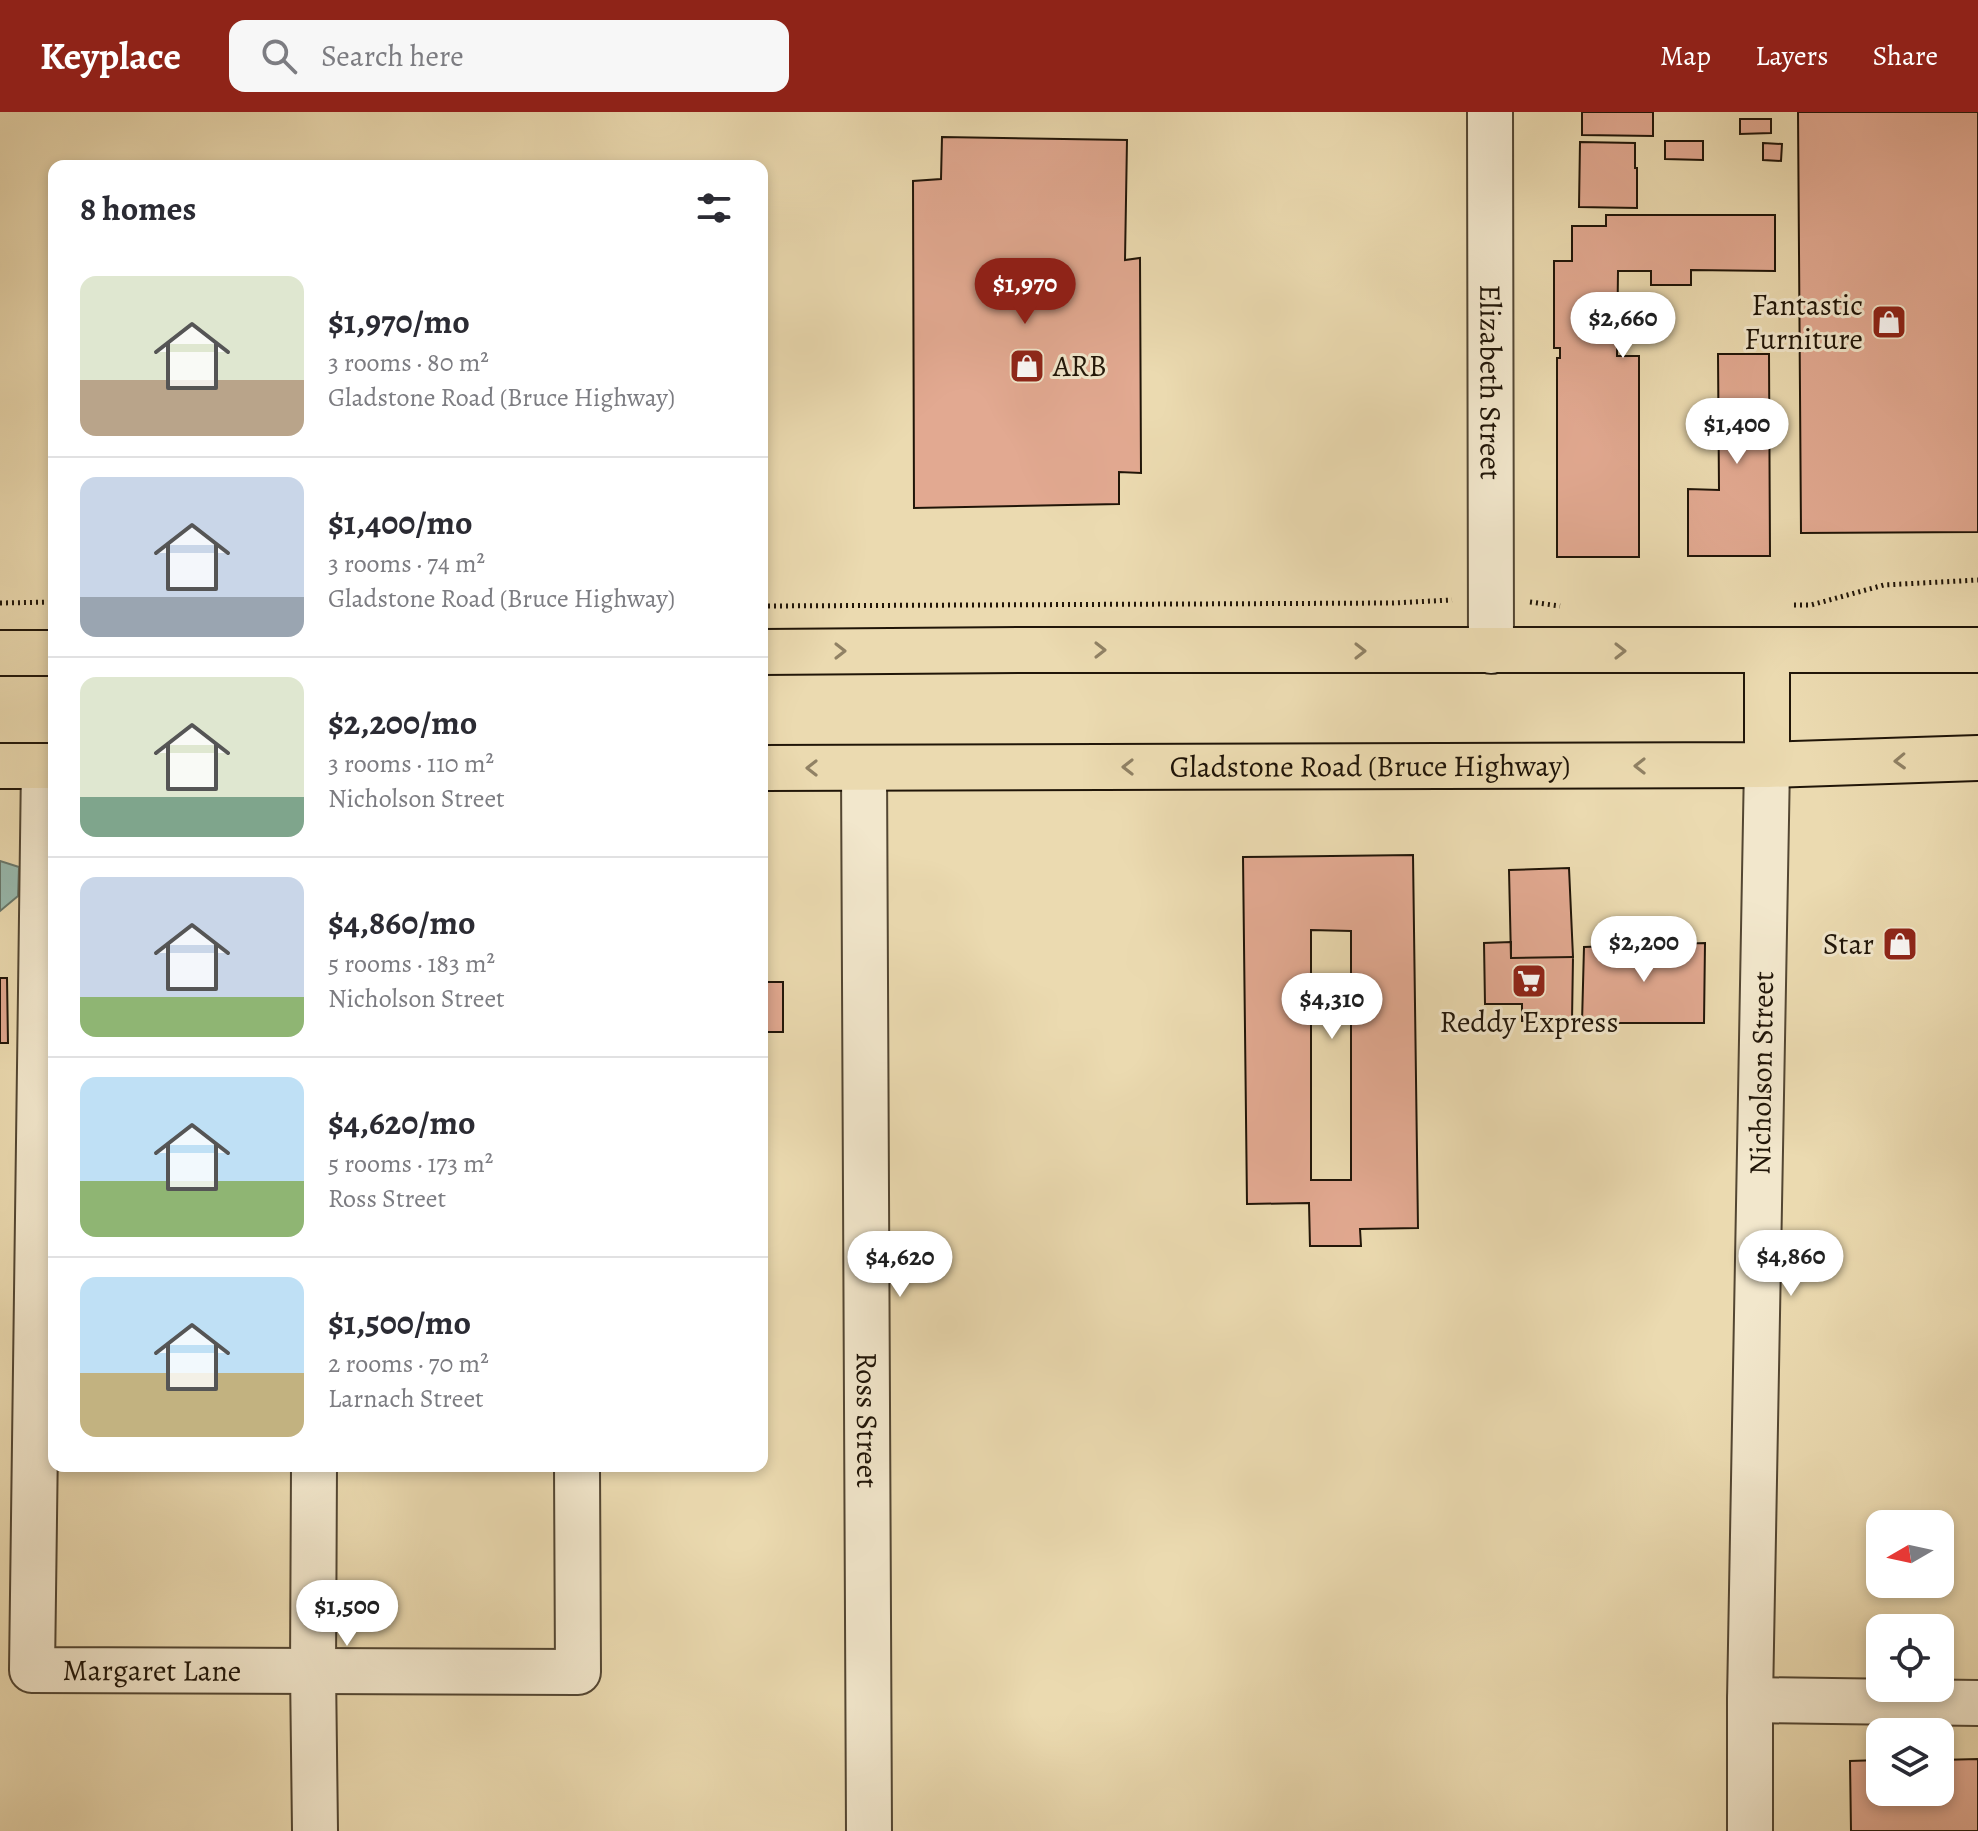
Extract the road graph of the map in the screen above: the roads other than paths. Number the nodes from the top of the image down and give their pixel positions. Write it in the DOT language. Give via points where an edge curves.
graph roads {
  1 [pos="1490,112"];
  2 [pos="1978,650"];
  3 [pos="1491,651"];
  4 [pos="1767,651"];
  5 [pos="768,652"];
  6 [pos="0,653"];
  7 [pos="48,653"];
  8 [pos="1978,758"];
  9 [pos="1767,765"];
  10 [pos="0,766"];
  11 [pos="48,766"];
  12 [pos="768,768"];
  13 [pos="864,768"];
  14 [pos="48,819"];
  15 [pos="314,1472"];
  16 [pos="577,1472"];
  17 [pos="313,1671"];
  18 [pos="1750,1700"];
  19 [pos="1978,1703"];
  20 [pos="315,1831"];
  21 [pos="869,1831"];
  22 [pos="1750,1831"];
  1 -- 3 [label="street, Elizabeth Street"];
  2 -- 4 [label="highway"];
  3 -- 4 [label="highway, one-way"];
  5 -- 3 [label="highway, one-way"];
  4 -- 9 [label="highway, Nicholson Street"];
  6 -- 7 [label="highway"];
  8 -- 9 [label="highway, Gladstone Road (Bruce Highway), one-way"];
  9 -- 13 [label="highway, Gladstone Road (Bruce Highway), one-way"];
  9 -- 18 [label="street, Nicholson Street"];
  10 -- 11 [label="highway"];
  13 -- 12 [label="highway, Gladstone Road (Bruce Highway), one-way"];
  13 -- 21 [label="street, Ross Street"];
  14 -- 17 [label="street, Margaret Lane" via="32,1670"];
  15 -- 17 [label="street"];
  16 -- 17 [label="street" via="578,1672"];
  17 -- 20 [label="street"];
  18 -- 19 [label="street"];
  18 -- 22 [label="street, Nicholson Street"];
}
